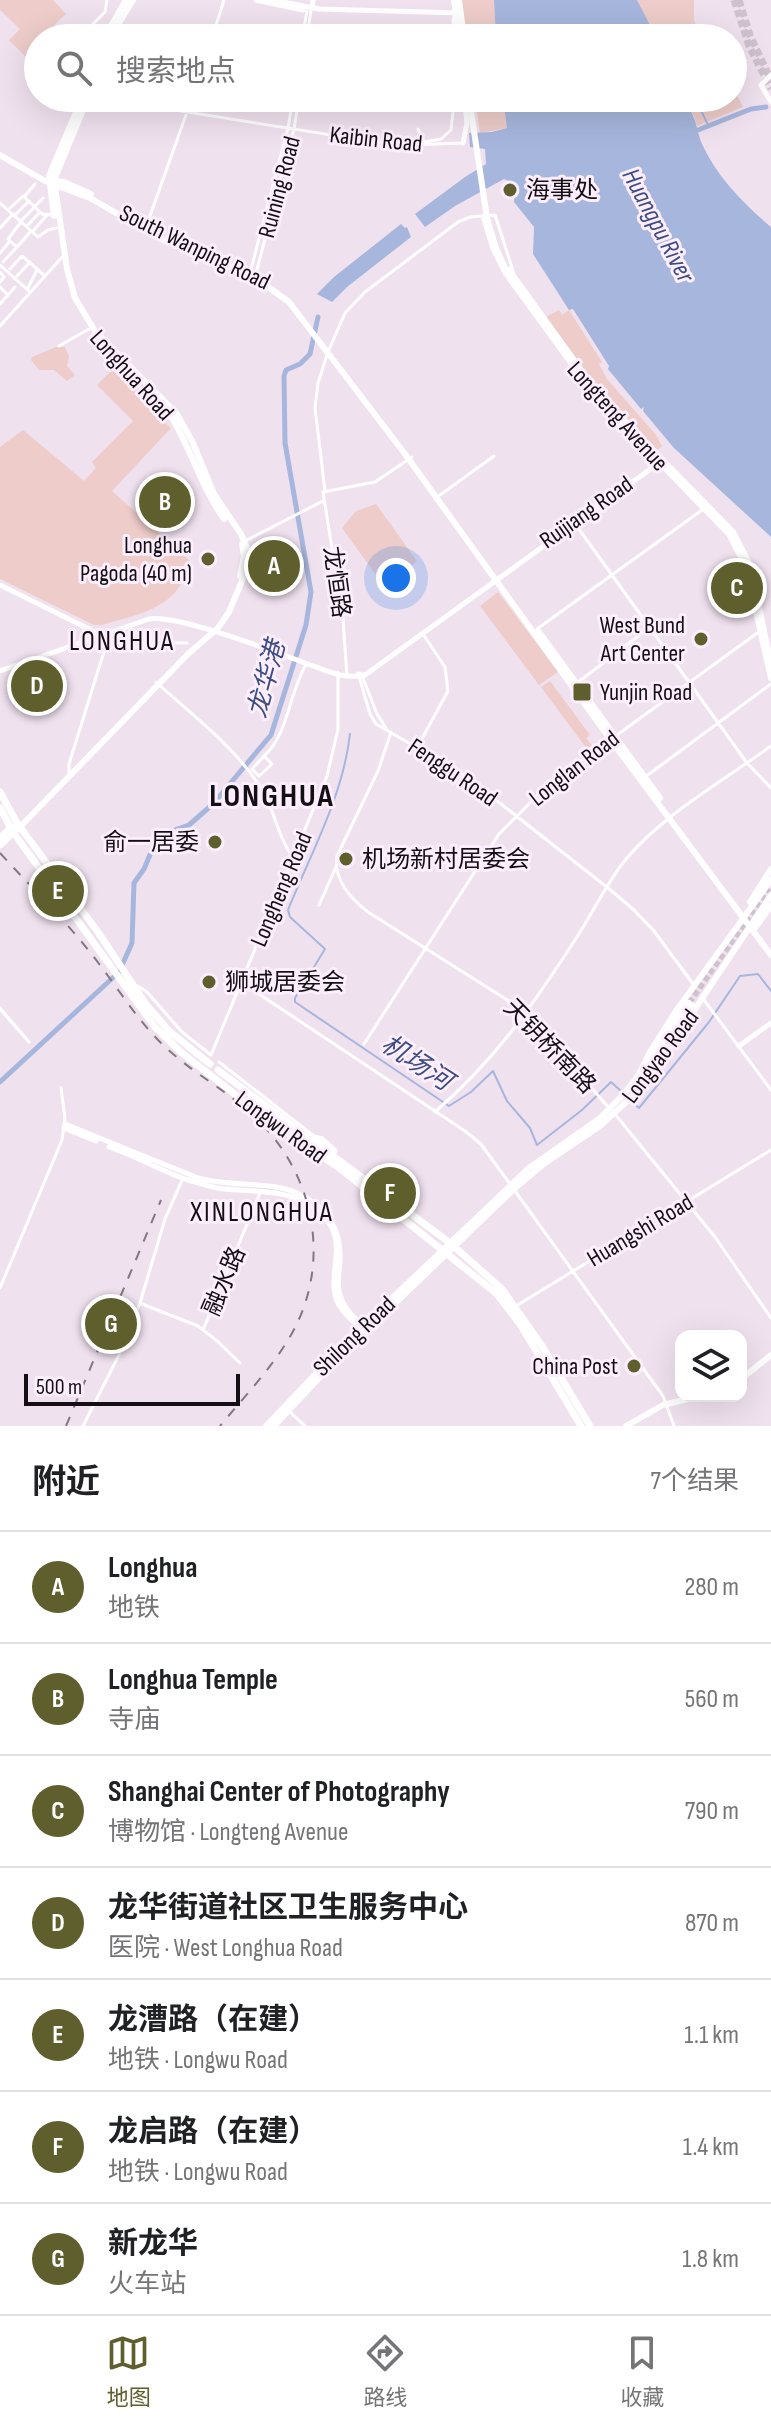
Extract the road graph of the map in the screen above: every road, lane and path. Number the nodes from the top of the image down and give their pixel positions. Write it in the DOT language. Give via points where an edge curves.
graph roads {
  1 [pos="107,0"];
  2 [pos="126,0"];
  3 [pos="133,0"];
  4 [pos="224,0"];
  5 [pos="256,0"];
  6 [pos="272,0"];
  7 [pos="311,0"];
  8 [pos="456,0"];
  9 [pos="308,9"];
  10 [pos="458,13"];
  11 [pos="93,24"];
  12 [pos="112,24"];
  13 [pos="118,24"];
  14 [pos="216,24"];
  15 [pos="306,24"];
  16 [pos="459,24"];
  17 [pos="771,75"];
  18 [pos="771,102"];
  19 [pos="80,112"];
  20 [pos="187,112"];
  21 [pos="292,112"];
  22 [pos="295,112"];
  23 [pos="453,112"];
  24 [pos="467,112"];
  25 [pos="471,112"];
  26 [pos="291,129"];
  27 [pos="418,129"];
  28 [pos="463,143"];
  29 [pos="0,155"];
  30 [pos="52,182"];
  31 [pos="35,184"];
  32 [pos="24,197"];
  33 [pos="43,198"];
  34 [pos="29,201"];
  35 [pos="0,203"];
  36 [pos="35,207"];
  37 [pos="8,208"];
  38 [pos="40,212"];
  39 [pos="0,213"];
  40 [pos="15,214"];
  41 [pos="50,215"];
  42 [pos="482,216"];
  43 [pos="22,221"];
  44 [pos="28,225"];
  45 [pos="146,227"];
  46 [pos="0,228"];
  47 [pos="56,228"];
  48 [pos="33,231"];
  49 [pos="10,241"];
  50 [pos="17,247"];
  51 [pos="0,253"];
  52 [pos="63,257"];
  53 [pos="30,262"];
  54 [pos="2,264"];
  55 [pos="10,269"];
  56 [pos="37,269"];
  57 [pos="0,272"];
  58 [pos="252,275"];
  59 [pos="17,276"];
  60 [pos="45,276"];
  61 [pos="0,282"];
  62 [pos="514,282"];
  63 [pos="15,287"];
  64 [pos="0,289"];
  65 [pos="30,292"];
  66 [pos="7,296"];
  67 [pos="21,302"];
  68 [pos="0,304"];
  69 [pos="0,326"];
  70 [pos="89,329"];
  71 [pos="322,341"];
  72 [pos="59,346"];
  73 [pos="329,350"];
  74 [pos="494,456"];
  75 [pos="410,458"];
  76 [pos="661,462"];
  77 [pos="324,492"];
  78 [pos="440,495"];
  79 [pos="325,500"];
  80 [pos="705,508"];
  81 [pos="576,524"];
  82 [pos="245,541"];
  83 [pos="612,575"];
  84 [pos="497,578"];
  85 [pos="0,585"];
  86 [pos="649,628"];
  87 [pos="537,629"];
  88 [pos="761,630"];
  89 [pos="211,631"];
  90 [pos="423,634"];
  91 [pos="102,636"];
  92 [pos="187,643"];
  93 [pos="304,662"];
  94 [pos="771,664"];
  95 [pos="0,671"];
  96 [pos="338,673"];
  97 [pos="348,675"];
  98 [pos="359,675"];
  99 [pos="771,681"];
  100 [pos="689,682"];
  101 [pos="157,683"];
  102 [pos="577,683"];
  103 [pos="718,722"];
  104 [pos="390,732"];
  105 [pos="613,738"];
  106 [pos="418,746"];
  107 [pos="771,746"];
  108 [pos="264,756"];
  109 [pos="747,763"];
  110 [pos="70,774"];
  111 [pos="645,777"];
  112 [pos="771,788"];
  113 [pos="0,792"];
  114 [pos="0,808"];
  115 [pos="515,816"];
  116 [pos="672,817"];
  117 [pos="15,827"];
  118 [pos="0,838"];
  119 [pos="0,845"];
  120 [pos="294,858"];
  121 [pos="336,867"];
  122 [pos="771,869"];
  123 [pos="771,878"];
  124 [pos="608,888"];
  125 [pos="770,901"];
  126 [pos="751,904"];
  127 [pos="319,905"];
  128 [pos="744,915"];
  129 [pos="755,923"];
  130 [pos="426,946"];
  131 [pos="771,952"];
  132 [pos="694,986"];
  133 [pos="256,992"];
  134 [pos="705,1000"];
  135 [pos="0,1008"];
  136 [pos="526,1016"];
  137 [pos="771,1023"];
  138 [pos="364,1044"];
  139 [pos="739,1046"];
  140 [pos="211,1060"];
  141 [pos="219,1066"];
  142 [pos="638,1076"];
  143 [pos="640,1087"];
  144 [pos="61,1088"];
  145 [pos="771,1090"];
  146 [pos="627,1097"];
  147 [pos="612,1111"];
  148 [pos="435,1112"];
  149 [pos="64,1126"];
  150 [pos="304,1136"];
  151 [pos="315,1138"];
  152 [pos="771,1150"];
  153 [pos="350,1166"];
  154 [pos="184,1175"];
  155 [pos="513,1186"];
  156 [pos="262,1189"];
  157 [pos="687,1202"];
  158 [pos="449,1248"];
  159 [pos="573,1271"];
  160 [pos="0,1288"];
  161 [pos="140,1303"];
  162 [pos="513,1308"];
  163 [pos="771,1318"];
  164 [pos="203,1330"];
  165 [pos="363,1330"];
  166 [pos="771,1355"];
  167 [pos="240,1363"];
  168 [pos="747,1374"];
  169 [pos="675,1401"];
  170 [pos="668,1403"];
  171 [pos="287,1408"];
  172 [pos="83,1426"];
  173 [pos="266,1426"];
  174 [pos="274,1426"];
  175 [pos="305,1426"];
  176 [pos="581,1426"];
  177 [pos="590,1426"];
  178 [pos="626,1426"];
  179 [pos="674,1426"];
  1 -- 11 [label="street" via="105,12"];
  2 -- 12 [label="main road"];
  3 -- 13 [label="main road"];
  4 -- 14 [label="street"];
  5 -- 9 [label="street"];
  6 -- 9 [label="street"];
  7 -- 9 [label="street"];
  8 -- 10 [label="main road"];
  9 -- 10 [label="street"];
  9 -- 15 [label="street"];
  10 -- 16 [label="main road"];
  17 -- 18 [label="street" via="761,85"];
  19 -- 30 [label="main road"];
  20 -- 26 [label="street, Kaibin Road"];
  20 -- 45 [label="street"];
  21 -- 26 [label="street, Ruining Road"];
  22 -- 26 [label="street, Ruining Road"];
  23 -- 27 [label="street" via="451,130 441,139 424,142"];
  24 -- 28 [label="street"];
  25 -- 62 [label="main road, Longteng Avenue" via="488,209"];
  26 -- 28 [label="street, Kaibin Road" via="407,145"];
  26 -- 58 [label="street, Ruining Road"];
  29 -- 30 [label="main road, South Wanping Road"];
  30 -- 41 [label="main road, Longhua Road"];
  30 -- 45 [label="main road, South Wanping Road" via="92,195"];
  30 -- 52 [label="main road, Longhua Road"];
  30 -- 58 [label="main road, South Wanping Road" via="163,240"];
  31 -- 32 [label="street"];
  32 -- 34 [label="street"];
  32 -- 37 [label="street"];
  33 -- 36 [label="street"];
  34 -- 36 [label="street"];
  34 -- 40 [label="street"];
  35 -- 37 [label="street"];
  36 -- 38 [label="street"];
  36 -- 43 [label="street"];
  37 -- 39 [label="street"];
  37 -- 40 [label="street"];
  38 -- 41 [label="street"];
  38 -- 44 [label="street"];
  40 -- 43 [label="street"];
  40 -- 46 [label="street"];
  41 -- 47 [label="main road, Longhua Road"];
  41 -- 48 [label="street"];
  42 -- 62 [label="street" via="496,260"];
  42 -- 62 [label="street" via="495,215"];
  42 -- 73 [label="street, 龙恒路" via="458,222 358,297"];
  43 -- 48 [label="street"];
  43 -- 49 [label="street"];
  45 -- 58 [label="main road, South Wanping Road"];
  47 -- 48 [label="street" via="39,237"];
  47 -- 52 [label="main road, Longhua Road"];
  48 -- 50 [label="street"];
  49 -- 50 [label="street"];
  49 -- 51 [label="street"];
  50 -- 54 [label="street"];
  52 -- 60 [label="street"];
  52 -- 70 [label="main road, Longhua Road" via="71,297"];
  52 -- 82 [label="main road, Longhua Road" via="81,310 177,414 214,494"];
  53 -- 55 [label="street" via="22,256"];
  53 -- 56 [label="street"];
  53 -- 59 [label="street"];
  54 -- 65 [label="street"];
  56 -- 60 [label="street"];
  56 -- 67 [label="street"];
  57 -- 61 [label="street"];
  58 -- 71 [label="main road, South Wanping Road" via="282,295"];
  58 -- 71 [label="main road, South Wanping Road" via="284,292"];
  60 -- 65 [label="street"];
  62 -- 76 [label="main road, Longteng Avenue" via="599,395"];
  63 -- 66 [label="street"];
  64 -- 66 [label="street"];
  65 -- 67 [label="street"];
  66 -- 68 [label="street"];
  67 -- 69 [label="street"];
  70 -- 72 [label="street"];
  70 -- 89 [label="main road, Longhua Road" via="165,406 211,498 242,546 241,572 231,602"];
  71 -- 73 [label="main road"];
  73 -- 75 [label="main road"];
  73 -- 77 [label="street, 龙恒路" via="315,408"];
  74 -- 78 [label="street"];
  75 -- 77 [label="street" via="375,482"];
  75 -- 78 [label="main road"];
  75 -- 84 [label="main road"];
  76 -- 80 [label="main road, Longteng Avenue"];
  76 -- 81 [label="street, Ruijiang Road"];
  76 -- 84 [label="street, Ruijiang Road"];
  76 -- 88 [label="main road, Longteng Avenue" via="716,511 738,539 753,575"];
  77 -- 79 [label="street, 龙恒路"];
  78 -- 84 [label="main road"];
  79 -- 82 [label="street"];
  79 -- 97 [label="street, 龙恒路"];
  80 -- 83 [label="street"];
  80 -- 88 [label="main road, Longteng Avenue" via="743,558"];
  81 -- 83 [label="street"];
  81 -- 84 [label="street, Ruijiang Road"];
  82 -- 89 [label="main road, Longhua Road" via="244,576 229,612"];
  83 -- 86 [label="street"];
  83 -- 87 [label="street"];
  84 -- 87 [label="main road"];
  84 -- 90 [label="street, Ruijiang Road"];
  84 -- 98 [label="street, Ruijiang Road"];
  84 -- 105 [label="main road"];
  85 -- 91 [label="street"];
  86 -- 100 [label="street"];
  86 -- 102 [label="street"];
  87 -- 102 [label="main road"];
  88 -- 94 [label="main road, Longteng Avenue"];
  88 -- 99 [label="main road, Longteng Avenue"];
  88 -- 100 [label="street, Longlan Road"];
  89 -- 91 [label="street" via="155,618"];
  89 -- 93 [label="street"];
  89 -- 101 [label="main road, Longhua Road"];
  90 -- 98 [label="street, Ruijiang Road" via="379,667"];
  90 -- 106 [label="street" via="445,667 448,691"];
  91 -- 92 [label="street" via="120,642"];
  91 -- 95 [label="street"];
  91 -- 110 [label="street" via="106,645"];
  93 -- 96 [label="street"];
  93 -- 96 [label="street"];
  93 -- 108 [label="street" via="275,744"];
  96 -- 97 [label="street"];
  96 -- 120 [label="street, Longheng Road" via="333,757"];
  97 -- 98 [label="street"];
  98 -- 104 [label="street, Fenggu Road" via="372,718"];
  99 -- 103 [label="street"];
  100 -- 103 [label="street"];
  100 -- 105 [label="street, Longlan Road"];
  101 -- 110 [label="main road, Longhua Road"];
  101 -- 110 [label="main road, Longhua Road"];
  101 -- 120 [label="street" via="243,762"];
  102 -- 105 [label="main road"];
  103 -- 109 [label="street"];
  103 -- 111 [label="street"];
  104 -- 106 [label="street, Fenggu Road"];
  104 -- 121 [label="street"];
  105 -- 111 [label="main road"];
  105 -- 115 [label="street, Longlan Road" via="561,774"];
  105 -- 116 [label="main road"];
  106 -- 115 [label="street, Fenggu Road"];
  107 -- 109 [label="street"];
  108 -- 108 [label="street" via="272,764 259,776 252,769"];
  109 -- 112 [label="street"];
  109 -- 116 [label="street"];
  110 -- 117 [label="main road"];
  111 -- 116 [label="main road"];
  113 -- 117 [label="main road, Longwu Road"];
  114 -- 117 [label="main road, Longwu Road"];
  115 -- 124 [label="street, Fenggu Road"];
  115 -- 130 [label="street, Longlan Road"];
  116 -- 124 [label="street" via="640,844"];
  116 -- 128 [label="main road"];
  117 -- 118 [label="main road"];
  117 -- 119 [label="main road"];
  117 -- 140 [label="main road, Longwu Road" via="169,1031"];
  117 -- 158 [label="main road, Longwu Road" via="139,1007 173,1045 268,1120"];
  120 -- 140 [label="street, Longheng Road"];
  121 -- 127 [label="street"];
  121 -- 130 [label="street, 天钥桥南路" via="363,908"];
  122 -- 126 [label="main road, Longyao Road"];
  123 -- 126 [label="main road, Longyao Road"];
  123 -- 126 [label="main road"];
  124 -- 132 [label="street, Fenggu Road" via="654,931"];
  124 -- 136 [label="street"];
  125 -- 129 [label="main road, Longyao Road"];
  126 -- 128 [label="main road, Longyao Road"];
  128 -- 129 [label="main road"];
  128 -- 132 [label="main road, Longyao Road"];
  129 -- 131 [label="main road"];
  129 -- 134 [label="main road, Longyao Road"];
  130 -- 136 [label="street, 天钥桥南路"];
  130 -- 138 [label="street, Longlan Road"];
  132 -- 142 [label="main road, Longyao Road"];
  133 -- 148 [label="street"];
  134 -- 139 [label="street"];
  134 -- 143 [label="main road, Longyao Road"];
  135 -- 135 [label="street" via="6,1017 30,1041"];
  136 -- 147 [label="street, 天钥桥南路"];
  136 -- 148 [label="street" via="478,1073"];
  137 -- 139 [label="street"];
  139 -- 145 [label="street"];
  141 -- 150 [label="main road, Longwu Road"];
  141 -- 151 [label="street"];
  142 -- 143 [label="main road" via="690,1004"];
  142 -- 146 [label="main road"];
  143 -- 146 [label="main road, Longyao Road"];
  144 -- 149 [label="street"];
  146 -- 147 [label="main road, Longyao Road"];
  147 -- 155 [label="main road, Longyao Road"];
  147 -- 157 [label="street, 天钥桥南路"];
  148 -- 155 [label="street" via="481,1144"];
  149 -- 154 [label="street"];
  149 -- 160 [label="street"];
  150 -- 151 [label="main road"];
  150 -- 153 [label="main road, Longwu Road"];
  151 -- 153 [label="main road"];
  152 -- 157 [label="street, Huangshi Road"];
  153 -- 158 [label="main road, Longwu Road"];
  154 -- 156 [label="street" via="219,1188"];
  154 -- 161 [label="street"];
  155 -- 158 [label="main road, Longyao Road"];
  155 -- 159 [label="street"];
  156 -- 164 [label="street, 融水路"];
  156 -- 165 [label="street" via="298,1193 326,1214 340,1237 340,1296"];
  157 -- 159 [label="street, Huangshi Road"];
  157 -- 163 [label="street, 天钥桥南路"];
  158 -- 162 [label="main road, Longwu Road"];
  158 -- 165 [label="main road, Shilong Road"];
  159 -- 162 [label="street, Huangshi Road"];
  159 -- 170 [label="street"];
  161 -- 164 [label="street"];
  161 -- 172 [label="street"];
  162 -- 176 [label="main road, Longwu Road"];
  162 -- 177 [label="main road, Longwu Road"];
  164 -- 167 [label="street"];
  165 -- 171 [label="main road, Shilong Road"];
  166 -- 168 [label="main road"];
  169 -- 170 [label="main road"];
  170 -- 178 [label="main road"];
  170 -- 179 [label="street"];
  171 -- 173 [label="main road, Shilong Road"];
  171 -- 174 [label="main road, Shilong Road"];
  171 -- 175 [label="street"];
}
